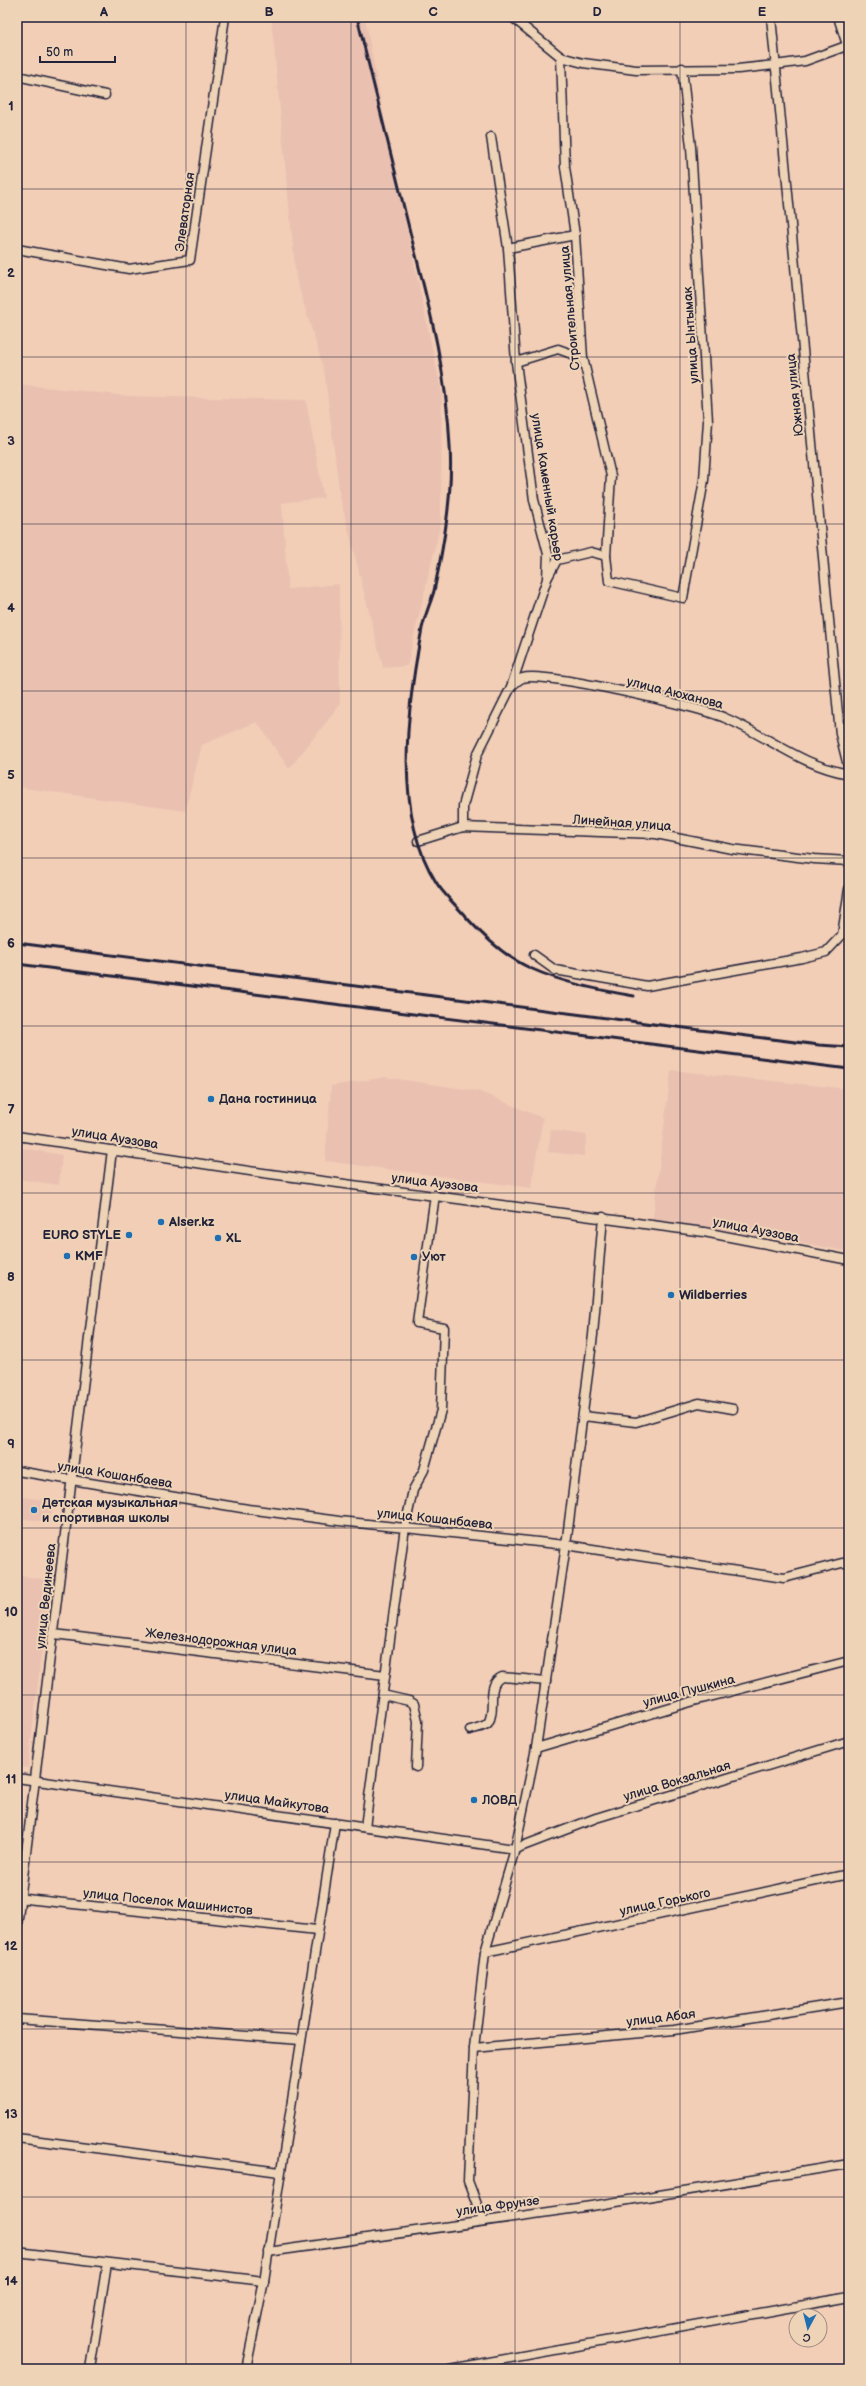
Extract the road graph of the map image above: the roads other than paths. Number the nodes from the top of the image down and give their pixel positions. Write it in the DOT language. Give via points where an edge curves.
graph roads {
  1 [pos="225,17"];
  2 [pos="512,17"];
  3 [pos="771,17"];
  4 [pos="838,17"];
  5 [pos="849,47"];
  6 [pos="561,57"];
  7 [pos="775,65"];
  8 [pos="682,68"];
  9 [pos="17,76"];
  10 [pos="105,95"];
  11 [pos="491,137"];
  12 [pos="576,235"];
  13 [pos="508,248"];
  14 [pos="17,249"];
  15 [pos="583,358"];
  16 [pos="516,362"];
  17 [pos="606,556"];
  18 [pos="547,579"];
  19 [pos="683,598"];
  20 [pos="511,687"];
  21 [pos="849,770"];
  22 [pos="849,774"];
  23 [pos="463,827"];
  24 [pos="418,841"];
  25 [pos="849,861"];
  26 [pos="849,889"];
  27 [pos="534,955"];
  28 [pos="17,1136"];
  29 [pos="112,1150"];
  30 [pos="435,1195"];
  31 [pos="603,1217"];
  32 [pos="849,1260"];
  33 [pos="733,1409"];
  34 [pos="583,1416"];
  35 [pos="17,1471"];
  36 [pos="70,1480"];
  37 [pos="405,1527"];
  38 [pos="566,1545"];
  39 [pos="849,1563"];
  40 [pos="54,1634"];
  41 [pos="849,1661"];
  42 [pos="385,1675"];
  43 [pos="546,1681"];
  44 [pos="383,1695"];
  45 [pos="470,1730"];
  46 [pos="849,1741"];
  47 [pos="536,1748"];
  48 [pos="416,1767"];
  49 [pos="17,1778"];
  50 [pos="36,1780"];
  51 [pos="335,1823"];
  52 [pos="365,1827"];
  53 [pos="515,1848"];
  54 [pos="849,1874"];
  55 [pos="19,1898"];
  56 [pos="17,1926"];
  57 [pos="317,1930"];
  58 [pos="485,1952"];
  59 [pos="849,2002"];
  60 [pos="17,2020"];
  61 [pos="301,2040"];
  62 [pos="474,2048"];
  63 [pos="17,2138"];
  64 [pos="849,2164"];
  65 [pos="280,2172"];
  66 [pos="483,2220"];
  67 [pos="17,2252"];
  68 [pos="268,2252"];
  69 [pos="107,2263"];
  70 [pos="264,2281"];
  71 [pos="849,2297"];
  72 [pos="90,2369"];
  73 [pos="246,2369"];
  74 [pos="450,2369"];
  1 -- 14 [label="street, Элеваторная" via="190,260 129,269"];
  2 -- 6 [label="street"];
  3 -- 7 [label="street, Южная улица"];
  4 -- 5 [label="street"];
  5 -- 7 [label="street" via="805,60"];
  6 -- 8 [label="street" via="583,63 636,70"];
  6 -- 12 [label="street, Строительная улица" via="565,167"];
  7 -- 8 [label="street" via="738,69"];
  7 -- 21 [label="street, Южная улица" via="840,734"];
  8 -- 19 [label="street, улица Ынтымак" via="691,147 708,420 704,480"];
  9 -- 10 [label="street"];
  11 -- 13 [label="street, улица Каменный карьер"];
  12 -- 13 [label="street"];
  12 -- 15 [label="street, Строительная улица"];
  13 -- 16 [label="street, улица Каменный карьер"];
  15 -- 16 [label="street" via="558,349"];
  15 -- 17 [label="street, Строительная улица" via="610,476"];
  16 -- 18 [label="street, улица Каменный карьер" via="534,500 548,554"];
  17 -- 18 [label="street" via="591,552 557,560"];
  17 -- 19 [label="street, Строительная улица" via="609,582"];
  18 -- 20 [label="street, улица Каменный карьер"];
  20 -- 22 [label="street, улица Аюханова" via="523,678 561,679 661,701 725,718 788,753 827,770"];
  20 -- 23 [label="street, улица Каменный карьер" via="476,755 463,806"];
  23 -- 24 [label="street, Линейная улица"];
  23 -- 25 [label="street, Линейная улица" via="656,834 732,849"];
  26 -- 27 [label="street" via="842,935 826,952 802,958 647,986 555,970"];
  28 -- 29 [label="street, улица Ауэзова"];
  29 -- 30 [label="street, улица Ауэзова"];
  29 -- 36 [label="street, улица Вединеева"];
  30 -- 31 [label="street, улица Ауэзова"];
  30 -- 37 [label="street" via="417,1323 444,1328 441,1410 424,1470 413,1490"];
  31 -- 32 [label="street, улица Ауэзова" via="704,1232"];
  31 -- 34 [label="street"];
  33 -- 34 [label="street" via="699,1403 636,1422"];
  34 -- 38 [label="street"];
  35 -- 36 [label="street, улица Кошанбаева"];
  36 -- 37 [label="street, улица Кошанбаева" via="248,1509"];
  36 -- 40 [label="street, улица Вединеева"];
  37 -- 38 [label="street, улица Кошанбаева"];
  37 -- 42 [label="street"];
  38 -- 39 [label="street, улица Кошанбаева" via="784,1578"];
  38 -- 43 [label="street"];
  40 -- 42 [label="street, Железнодорожная улица"];
  40 -- 50 [label="street, улица Вединеева"];
  41 -- 47 [label="street, улица Пушкина" via="694,1701"];
  42 -- 44 [label="street"];
  43 -- 45 [label="street" via="498,1678 489,1721"];
  43 -- 47 [label="street"];
  44 -- 48 [label="street" via="414,1704 418,1721"];
  44 -- 52 [label="street"];
  46 -- 53 [label="street, улица Вокзальная" via="596,1818"];
  47 -- 53 [label="street"];
  49 -- 50 [label="street, улица Майкутова"];
  50 -- 51 [label="street, улица Майкутова"];
  50 -- 55 [label="street, улица Вединеева"];
  51 -- 52 [label="street, улица Майкутова"];
  51 -- 57 [label="street"];
  52 -- 53 [label="street, улица Майкутова"];
  53 -- 58 [label="street"];
  54 -- 58 [label="street, улица Горького"];
  55 -- 56 [label="street, улица Вединеева"];
  55 -- 57 [label="street, улица Поселок Машинистов"];
  57 -- 61 [label="street"];
  58 -- 62 [label="street"];
  59 -- 62 [label="street, улица Абая" via="674,2030"];
  60 -- 61 [label="street"];
  61 -- 65 [label="street"];
  62 -- 66 [label="street" via="468,2181"];
  63 -- 65 [label="street"];
  64 -- 66 [label="street, улица Фрунзе" via="598,2205"];
  65 -- 68 [label="street"];
  66 -- 68 [label="street, улица Фрунзе"];
  67 -- 69 [label="street"];
  68 -- 70 [label="street"];
  69 -- 70 [label="street"];
  69 -- 72 [label="street"];
  70 -- 73 [label="street"];
  71 -- 74 [label="street"];
}
